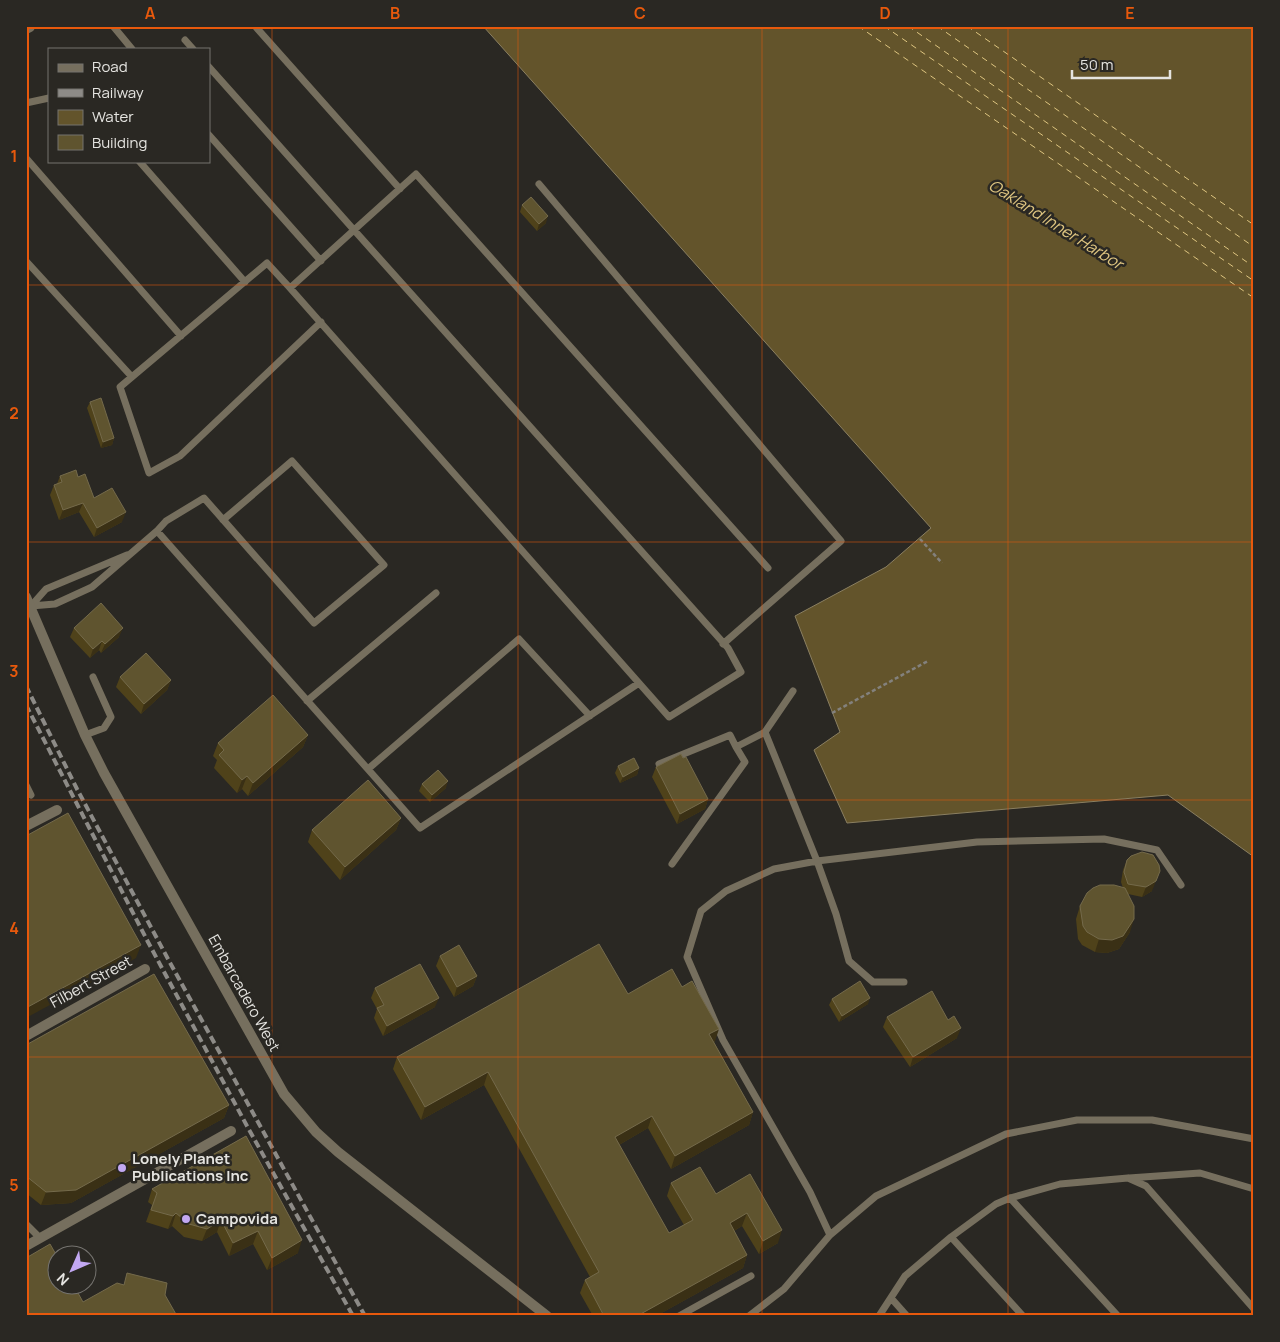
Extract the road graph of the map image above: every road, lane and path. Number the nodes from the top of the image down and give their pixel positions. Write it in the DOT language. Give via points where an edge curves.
graph roads {
  1 [pos="112,26"];
  2 [pos="255,26"];
  3 [pos="185,40"];
  4 [pos="131,48"];
  5 [pos="192,48"];
  6 [pos="210,68"];
  7 [pos="48,98"];
  8 [pos="26,103"];
  9 [pos="210,137"];
  10 [pos="26,158"];
  11 [pos="140,162"];
  12 [pos="539,184"];
  13 [pos="400,189"];
  14 [pos="354,230"];
  15 [pos="26,261"];
  16 [pos="321,261"];
  17 [pos="245,282"];
  18 [pos="290,288"];
  19 [pos="321,322"];
  20 [pos="181,336"];
  21 [pos="132,377"];
  22 [pos="223,520"];
  23 [pos="157,531"];
  24 [pos="920,539"];
  25 [pos="135,552"];
  26 [pos="942,563"];
  27 [pos="768,568"];
  28 [pos="436,593"];
  29 [pos="28,604"];
  30 [pos="723,644"];
  31 [pos="928,661"];
  32 [pos="93,677"];
  33 [pos="639,683"];
  34 [pos="793,691"];
  35 [pos="307,701"];
  36 [pos="832,713"];
  37 [pos="590,716"];
  38 [pos="765,732"];
  39 [pos="84,735"];
  40 [pos="736,747"];
  41 [pos="659,764"];
  42 [pos="368,769"];
  43 [pos="26,785"];
  44 [pos="31,794"];
  45 [pos="57,810"];
  46 [pos="26,826"];
  47 [pos="817,861"];
  48 [pos="672,864"];
  49 [pos="1181,885"];
  50 [pos="145,969"];
  51 [pos="904,982"];
  52 [pos="26,1036"];
  53 [pos="231,1131"];
  54 [pos="1254,1139"];
  55 [pos="1128,1178"];
  56 [pos="1254,1189"];
  57 [pos="1010,1198"];
  58 [pos="26,1224"];
  59 [pos="830,1235"];
  60 [pos="951,1237"];
  61 [pos="40,1238"];
  62 [pos="26,1246"];
  63 [pos="751,1276"];
  64 [pos="891,1298"];
  65 [pos="1254,1309"];
  66 [pos="547,1316"];
  67 [pos="679,1316"];
  68 [pos="749,1316"];
  69 [pos="879,1316"];
  70 [pos="907,1316"];
  71 [pos="1023,1316"];
  72 [pos="1118,1316"];
  1 -- 4 [label="lane"];
  2 -- 13 [label="lane"];
  3 -- 5 [label="lane"];
  6 -- 14 [label="lane"];
  7 -- 8 [label="lane"];
  9 -- 16 [label="lane"];
  10 -- 20 [label="lane"];
  11 -- 17 [label="lane"];
  12 -- 30 [label="lane" via="841,540"];
  13 -- 14 [label="lane"];
  13 -- 27 [label="lane" via="416,174"];
  14 -- 16 [label="lane"];
  14 -- 30 [label="lane"];
  15 -- 21 [label="lane"];
  16 -- 18 [label="lane"];
  17 -- 18 [label="lane" via="267,263"];
  17 -- 20 [label="lane"];
  18 -- 19 [label="lane"];
  19 -- 21 [label="lane" via="180,456 149,473 120,387"];
  19 -- 33 [label="lane"];
  20 -- 21 [label="lane"];
  22 -- 22 [label="lane" via="314,623 384,565 292,461"];
  22 -- 23 [label="lane" via="204,498 166,521"];
  23 -- 25 [label="lane"];
  23 -- 35 [label="lane"];
  24 -- 26 [label="path"];
  25 -- 29 [label="lane" via="46,589"];
  25 -- 29 [label="lane" via="92,587 54,604"];
  28 -- 35 [label="lane"];
  29 -- 39 [label="street, Embarcadero West"];
  30 -- 33 [label="lane" via="741,672 669,717"];
  31 -- 36 [label="path"];
  32 -- 39 [label="lane" via="111,718 104,728"];
  33 -- 37 [label="lane"];
  34 -- 38 [label="lane"];
  35 -- 42 [label="lane"];
  37 -- 42 [label="lane" via="420,828"];
  37 -- 42 [label="lane" via="520,639"];
  38 -- 40 [label="lane"];
  38 -- 47 [label="lane"];
  39 -- 66 [label="street, Embarcadero West" via="271,1072 300,1113 338,1152"];
  40 -- 41 [label="lane" via="730,735"];
  40 -- 48 [label="lane" via="745,762"];
  43 -- 44 [label="lane"];
  45 -- 46 [label="street"];
  47 -- 49 [label="lane" via="977,842 1104,839 1157,850"];
  47 -- 51 [label="lane" via="849,961 873,982"];
  47 -- 59 [label="lane" via="774,869 726,891 701,911 687,957 723,1040 810,1192"];
  50 -- 52 [label="street, Filbert Street"];
  53 -- 61 [label="street"];
  54 -- 59 [label="lane" via="1152,1120 1077,1120 1006,1134 876,1196"];
  55 -- 56 [label="lane" via="1200,1173"];
  55 -- 57 [label="lane" via="1060,1184"];
  55 -- 65 [label="lane" via="1146,1186"];
  57 -- 60 [label="lane" via="996,1204"];
  57 -- 72 [label="lane"];
  58 -- 61 [label="lane"];
  59 -- 68 [label="lane" via="784,1289"];
  60 -- 64 [label="lane" via="905,1276"];
  60 -- 71 [label="lane"];
  61 -- 62 [label="street"];
  63 -- 67 [label="lane"];
  64 -- 69 [label="lane"];
  64 -- 70 [label="lane"];
}
